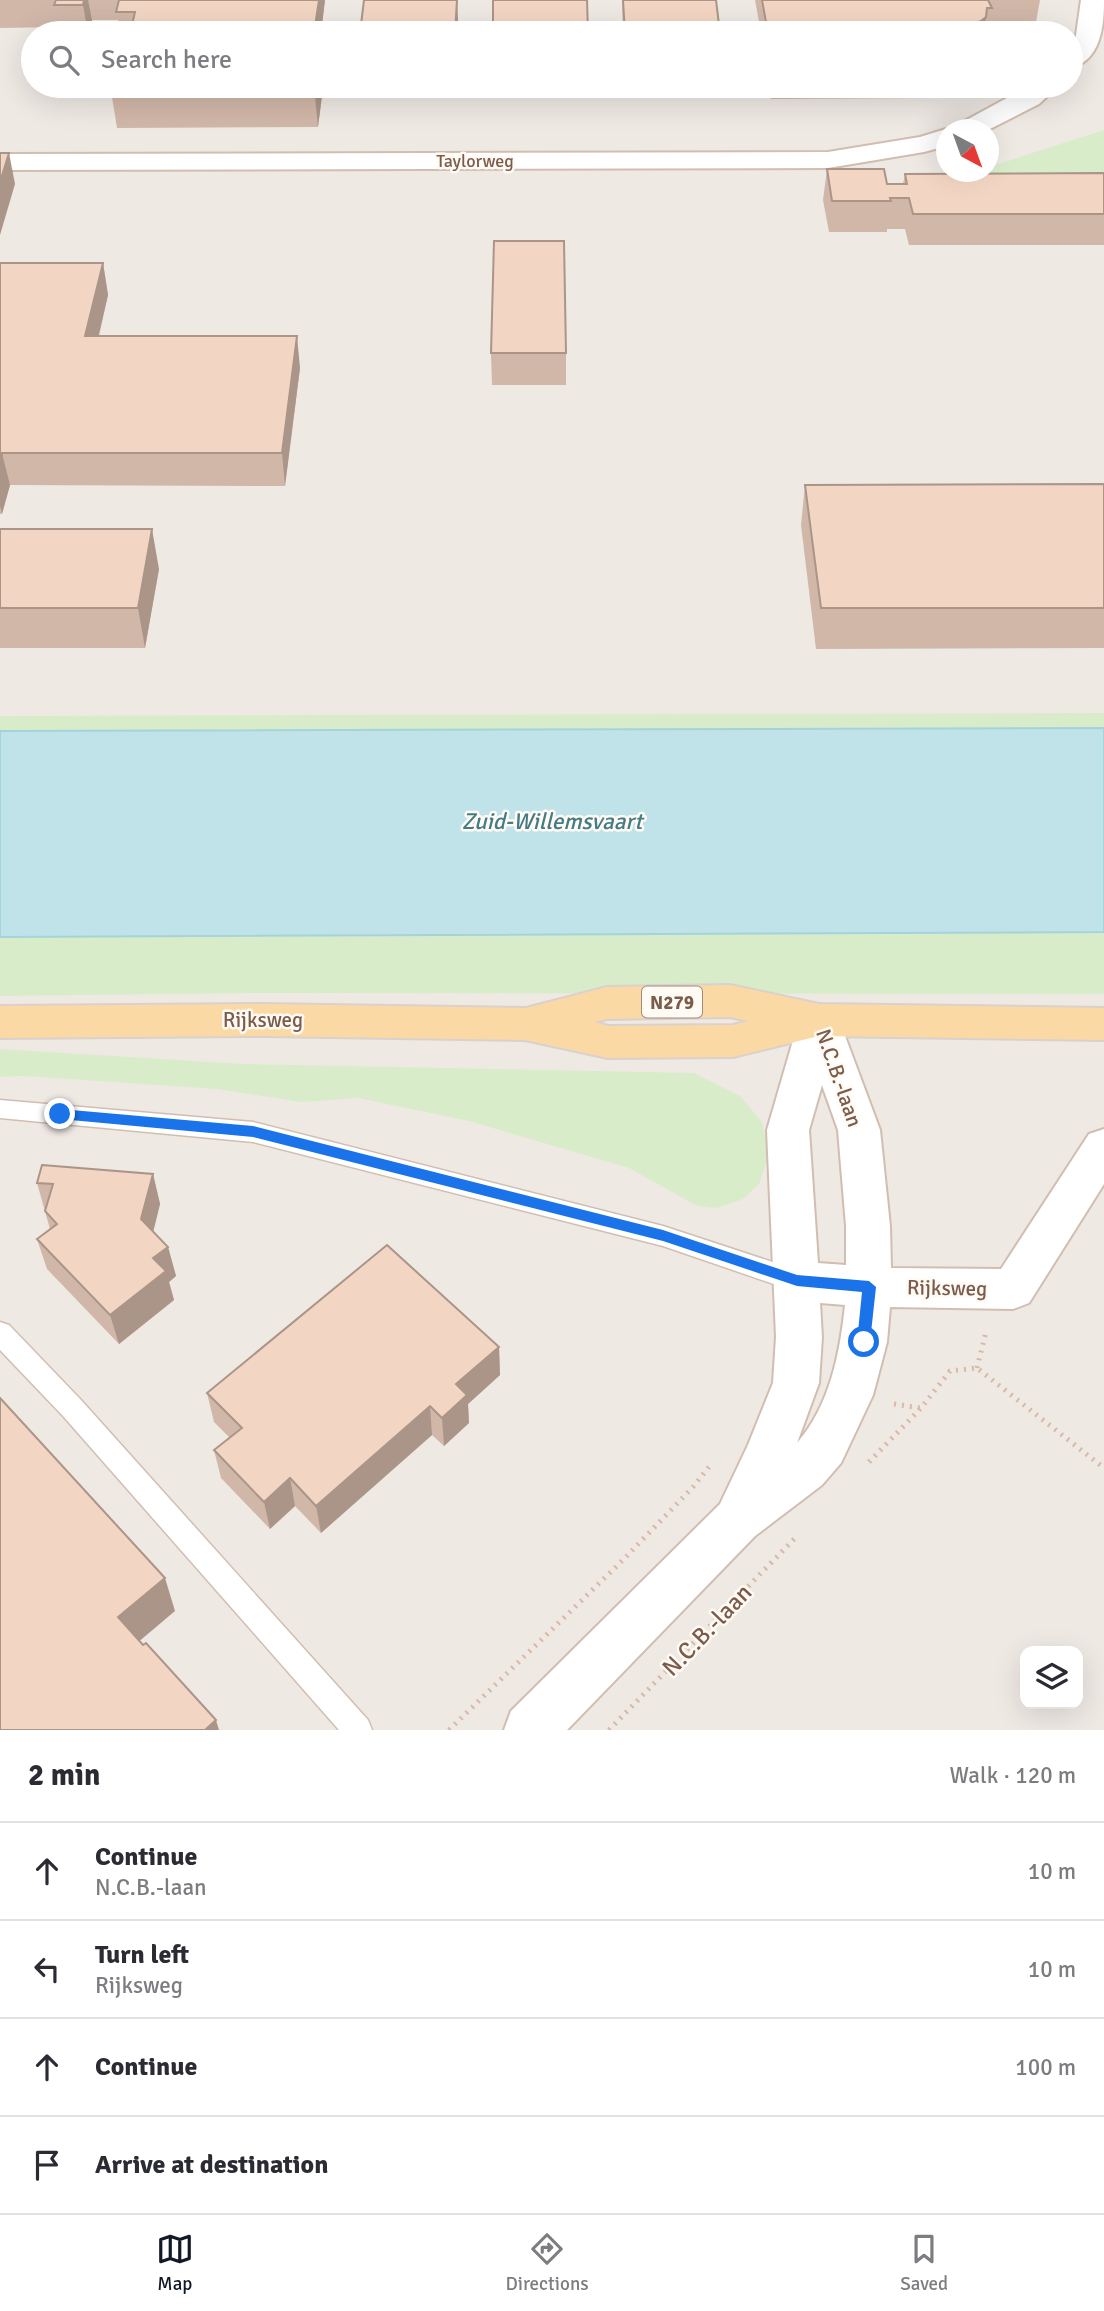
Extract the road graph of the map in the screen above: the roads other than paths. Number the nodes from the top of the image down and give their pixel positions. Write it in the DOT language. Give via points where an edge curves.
graph roads {
  1 [pos="1093,0"];
  2 [pos="1083,48"];
  3 [pos="1030,98"];
  4 [pos="989,119"];
  5 [pos="936,140"];
  6 [pos="0,162"];
  7 [pos="819,1020"];
  8 [pos="0,1022"];
  9 [pos="1104,1024"];
  10 [pos="0,1109"];
  11 [pos="1104,1147"];
  12 [pos="797,1281"];
  13 [pos="869,1287"];
  14 [pos="0,1333"];
  15 [pos="738,1520"];
  16 [pos="358,1730"];
  17 [pos="530,1730"];
  1 -- 2 [label="street"];
  3 -- 4 [label="street"];
  5 -- 6 [label="street, Taylorweg" via="828,160"];
  7 -- 8 [label="main road, Rijksweg / N279" via="733,1041 608,1042 525,1024"];
  7 -- 9 [label="main road, Rijksweg / N279"];
  7 -- 12 [label="street, N.C.B.-laan" via="788,1130"];
  7 -- 13 [label="street, N.C.B.-laan" via="859,1130"];
  10 -- 12 [label="lane" via="253,1132 663,1236"];
  11 -- 13 [label="street, Rijksweg" via="1013,1289"];
  12 -- 13 [label="street, Rijksweg"];
  12 -- 15 [label="street, N.C.B.-laan" via="796,1383"];
  13 -- 15 [label="street, N.C.B.-laan" via="864,1342 850,1395 824,1447 805,1469"];
  14 -- 16 [label="lane"];
  15 -- 17 [label="street, N.C.B.-laan"];
}
